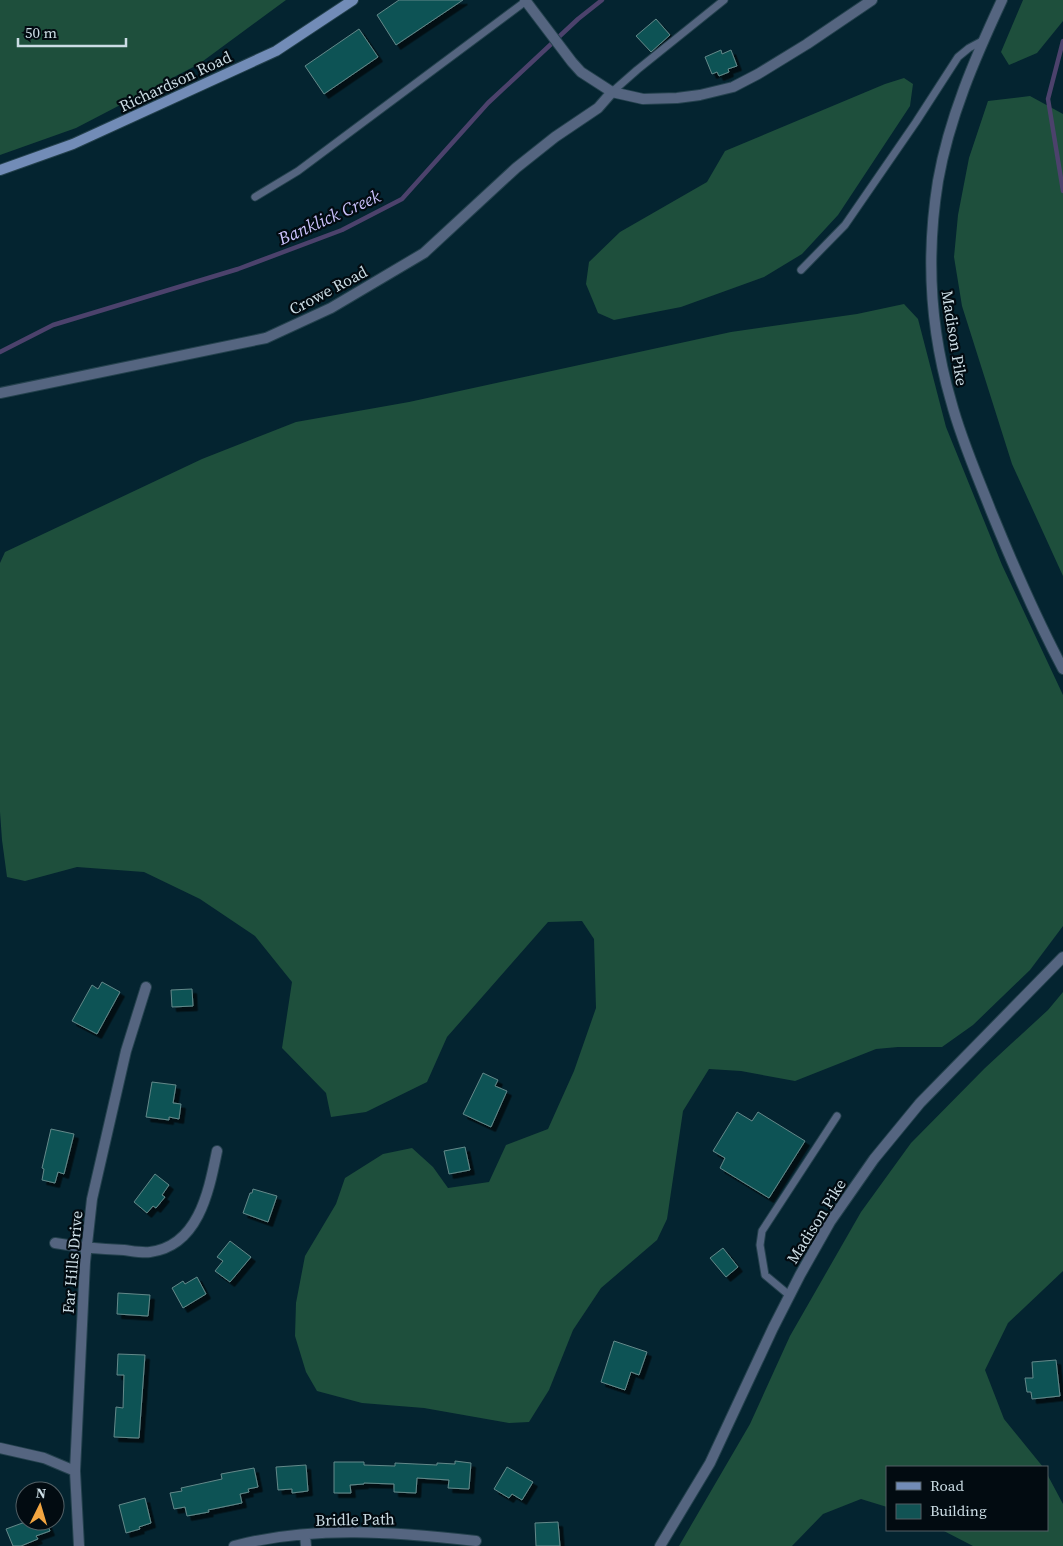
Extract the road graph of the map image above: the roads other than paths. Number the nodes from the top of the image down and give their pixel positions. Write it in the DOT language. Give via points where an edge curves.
graph roads {
  1 [pos="353,0"];
  2 [pos="724,0"];
  3 [pos="872,0"];
  4 [pos="1002,0"];
  5 [pos="525,1"];
  6 [pos="984,40"];
  7 [pos="612,92"];
  8 [pos="0,170"];
  9 [pos="256,197"];
  10 [pos="801,270"];
  11 [pos="0,393"];
  12 [pos="1063,669"];
  13 [pos="1063,957"];
  14 [pos="146,987"];
  15 [pos="837,1116"];
  16 [pos="217,1151"];
  17 [pos="55,1243"];
  18 [pos="86,1248"];
  19 [pos="789,1295"];
  20 [pos="0,1448"];
  21 [pos="75,1471"];
  22 [pos="305,1535"];
  23 [pos="476,1541"];
  24 [pos="79,1546"];
  25 [pos="234,1546"];
  26 [pos="306,1546"];
  27 [pos="660,1546"];
  1 -- 8 [label="main road, Richardson Road" via="276,51 73,144"];
  2 -- 7 [label="lane"];
  3 -- 7 [label="street" via="807,44 733,87 677,98 643,99"];
  4 -- 6 [label="street, Madison Pike"];
  5 -- 7 [label="street" via="581,72"];
  5 -- 9 [label="lane" via="298,171"];
  6 -- 10 [label="lane" via="958,56 845,225"];
  6 -- 12 [label="street, Madison Pike" via="953,121 938,179 930,270 932,308 951,402 968,452 1017,573"];
  7 -- 11 [label="street, Crowe Road" via="598,108 516,168 424,253 323,312 266,338"];
  13 -- 19 [label="street, Madison Pike" via="920,1103 874,1159 830,1222"];
  14 -- 18 [label="street, Far Hills Drive" via="126,1051 92,1199"];
  15 -- 19 [label="lane" via="762,1230 760,1245 765,1275"];
  16 -- 18 [label="street" via="203,1206 181,1239 150,1252"];
  17 -- 18 [label="street"];
  18 -- 21 [label="street, Far Hills Drive"];
  19 -- 27 [label="street, Madison Pike" via="710,1463"];
  20 -- 21 [label="street" via="44,1458"];
  21 -- 24 [label="street, Far Hills Drive"];
  22 -- 23 [label="street, Bridle Path" via="349,1532 415,1534"];
  22 -- 25 [label="street, Bridle Path" via="282,1536"];
  22 -- 26 [label="street"];
}
